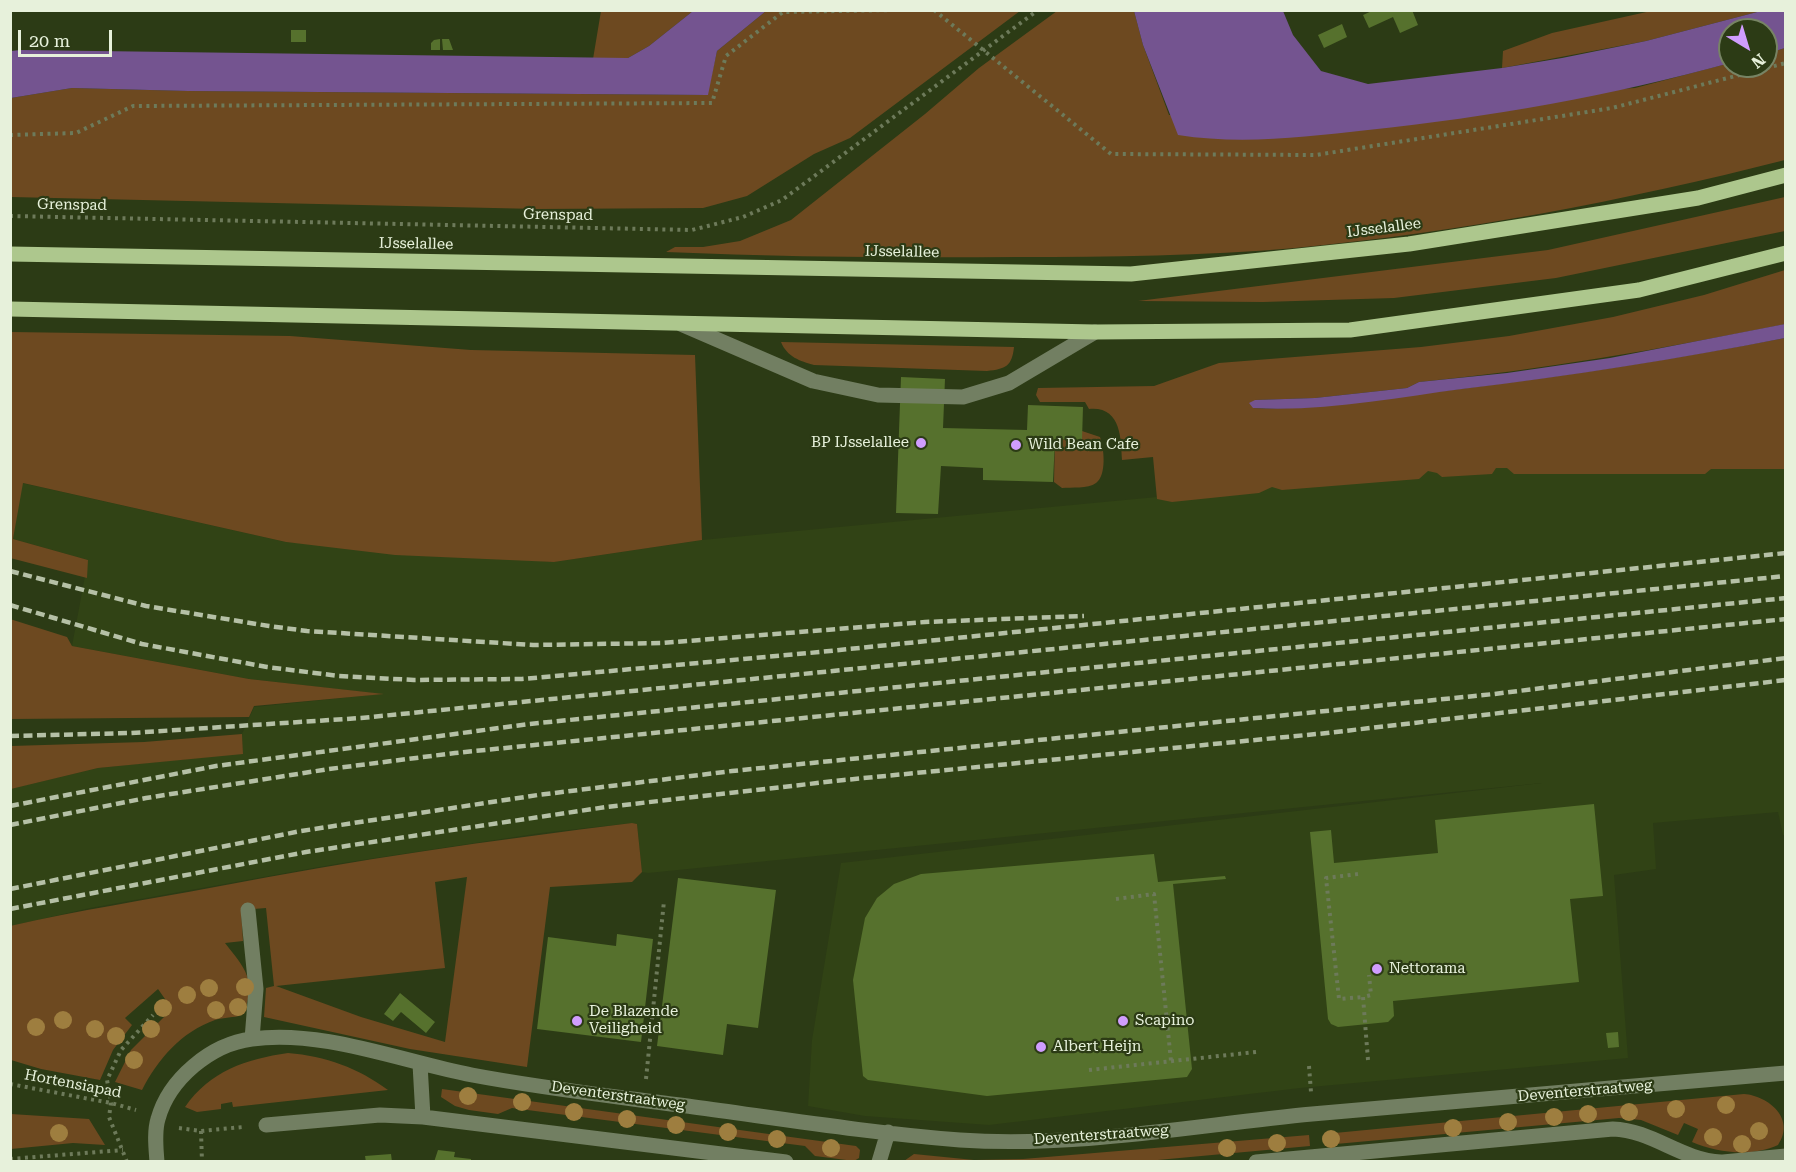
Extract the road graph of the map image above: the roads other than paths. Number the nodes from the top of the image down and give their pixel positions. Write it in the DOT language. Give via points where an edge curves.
graph roads {
  1 [pos="1785,175"];
  2 [pos="10,254"];
  3 [pos="1785,254"];
  4 [pos="10,309"];
  5 [pos="678,322"];
  6 [pos="1095,332"];
  7 [pos="248,910"];
  8 [pos="252,1039"];
  9 [pos="420,1064"];
  10 [pos="1785,1073"];
  11 [pos="423,1117"];
  12 [pos="266,1125"];
  13 [pos="888,1132"];
  14 [pos="1670,1155"];
  15 [pos="1785,1156"];
  16 [pos="1369,1157"];
  17 [pos="157,1161"];
  18 [pos="786,1161"];
  19 [pos="879,1161"];
  20 [pos="1256,1161"];
  21 [pos="1722,1161"];
  1 -- 2 [label="main road, IJsselallee" via="1698,198 1409,244 1131,274"];
  3 -- 6 [label="main road" via="1640,290 1350,330"];
  4 -- 5 [label="main road"];
  5 -- 6 [label="main road"];
  5 -- 6 [label="street" via="813,381 878,396 963,398 1009,383"];
  7 -- 8 [label="street" via="256,989"];
  8 -- 9 [label="street, Deventerstraatweg" via="284,1037 315,1041"];
  8 -- 17 [label="street, Deventerstraatweg" via="228,1045 181,1077 157,1120"];
  9 -- 11 [label="street"];
  9 -- 13 [label="street, Deventerstraatweg" via="474,1076"];
  10 -- 13 [label="street, Deventerstraatweg" via="1061,1140 962,1140"];
  11 -- 12 [label="street" via="380,1115"];
  11 -- 18 [label="street"];
  13 -- 19 [label="street"];
  14 -- 16 [label="street" via="1629,1129 1613,1129"];
  14 -- 21 [label="street"];
  15 -- 21 [label="street"];
  16 -- 20 [label="street"];
}
